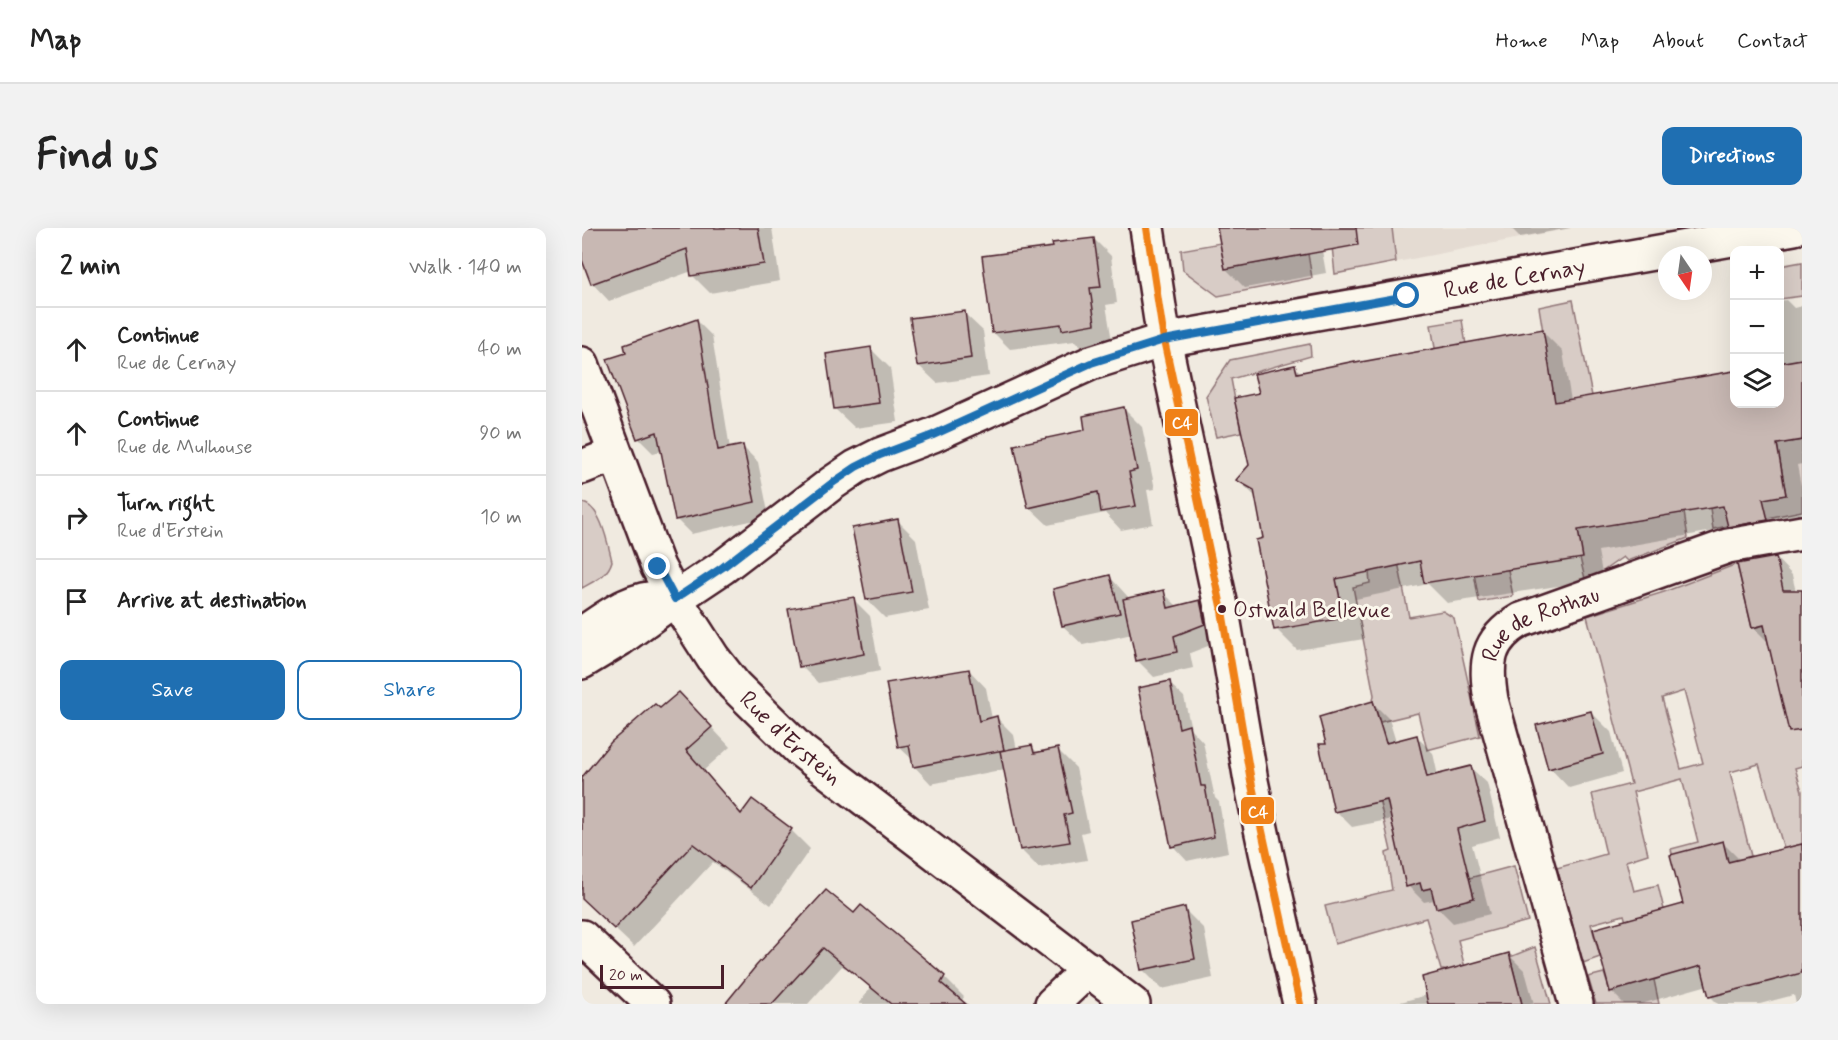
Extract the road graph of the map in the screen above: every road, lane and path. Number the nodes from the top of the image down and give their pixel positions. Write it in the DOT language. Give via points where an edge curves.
graph roads {
  1 [pos="1147,228"];
  2 [pos="1794,228"];
  3 [pos="1164,340"];
  4 [pos="582,364"];
  5 [pos="615,454"];
  6 [pos="582,467"];
  7 [pos="1802,533"];
  8 [pos="675,599"];
  9 [pos="582,634"];
  10 [pos="582,662"];
  11 [pos="582,937"];
  12 [pos="1089,969"];
  13 [pos="653,1004"];
  14 [pos="1052,1004"];
  15 [pos="1133,1004"];
  16 [pos="1300,1004"];
  17 [pos="1576,1004"];
  1 -- 3 [label="street"];
  2 -- 3 [label="street, Rue de Cernay"];
  3 -- 8 [label="street, Rue de Cernay" via="1091,363 856,467"];
  3 -- 16 [label="street" via="1222,611 1251,781"];
  4 -- 5 [label="street, Rue d'Erstein"];
  5 -- 6 [label="street"];
  5 -- 8 [label="street, Rue d'Erstein" via="647,541"];
  7 -- 17 [label="street, Rue de Rothau" via="1728,546 1521,620 1500,635 1490,652 1491,700"];
  8 -- 9 [label="street" via="651,597 637,601"];
  8 -- 10 [label="street, Rue de Cernay"];
  8 -- 12 [label="street, Rue d'Erstein" via="734,685 800,750"];
  11 -- 13 [label="street"];
  12 -- 14 [label="street"];
  12 -- 15 [label="street, Rue d'Erstein"];
}
